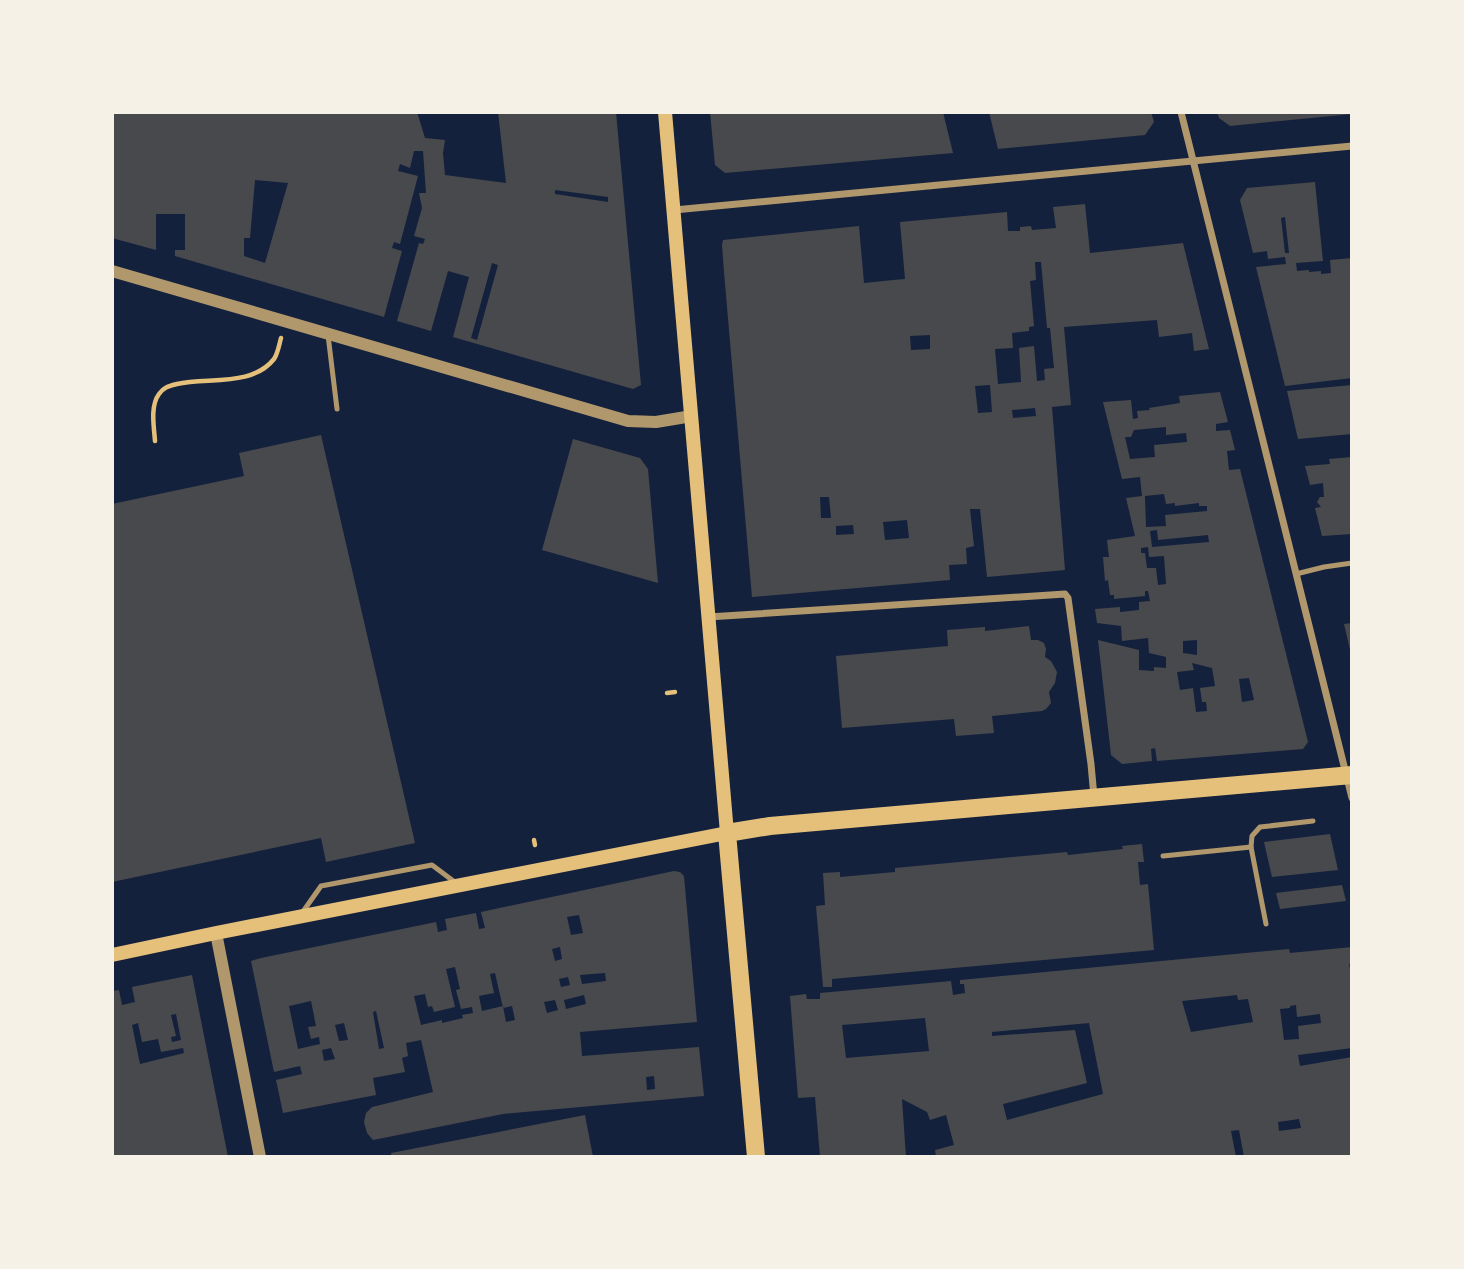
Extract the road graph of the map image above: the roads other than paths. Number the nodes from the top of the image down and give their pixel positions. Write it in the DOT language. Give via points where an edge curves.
graph roads {
  1 [pos="665,112"];
  2 [pos="1181,112"];
  3 [pos="1352,146"];
  4 [pos="1194,162"];
  5 [pos="674,210"];
  6 [pos="112,271"];
  7 [pos="328,335"];
  8 [pos="337,409"];
  9 [pos="692,416"];
  10 [pos="1352,563"];
  11 [pos="1296,574"];
  12 [pos="708,617"];
  13 [pos="1349,775"];
  14 [pos="1094,798"];
  15 [pos="1352,798"];
  16 [pos="1313,821"];
  17 [pos="727,833"];
  18 [pos="1251,847"];
  19 [pos="1163,856"];
  20 [pos="459,885"];
  21 [pos="299,916"];
  22 [pos="1266,924"];
  23 [pos="216,933"];
  24 [pos="112,955"];
  25 [pos="260,1157"];
  26 [pos="756,1157"];
  1 -- 5 [label="main road"];
  2 -- 4 [label="street"];
  3 -- 4 [label="street"];
  4 -- 5 [label="street"];
  4 -- 11 [label="street"];
  5 -- 9 [label="main road"];
  6 -- 7 [label="street"];
  7 -- 8 [label="lane"];
  7 -- 9 [label="street" via="628,421"];
  9 -- 12 [label="main road"];
  10 -- 11 [label="lane"];
  11 -- 13 [label="street"];
  12 -- 14 [label="street" via="1065,594"];
  12 -- 17 [label="main road"];
  13 -- 14 [label="main road"];
  13 -- 15 [label="street"];
  14 -- 17 [label="main road"];
  16 -- 18 [label="lane" via="1261,827 1252,836"];
  17 -- 20 [label="main road"];
  17 -- 26 [label="main road"];
  18 -- 19 [label="lane"];
  18 -- 22 [label="lane"];
  20 -- 21 [label="main road"];
  20 -- 21 [label="lane" via="432,865 321,886"];
  21 -- 23 [label="main road"];
  23 -- 24 [label="main road"];
  23 -- 25 [label="street"];
}
